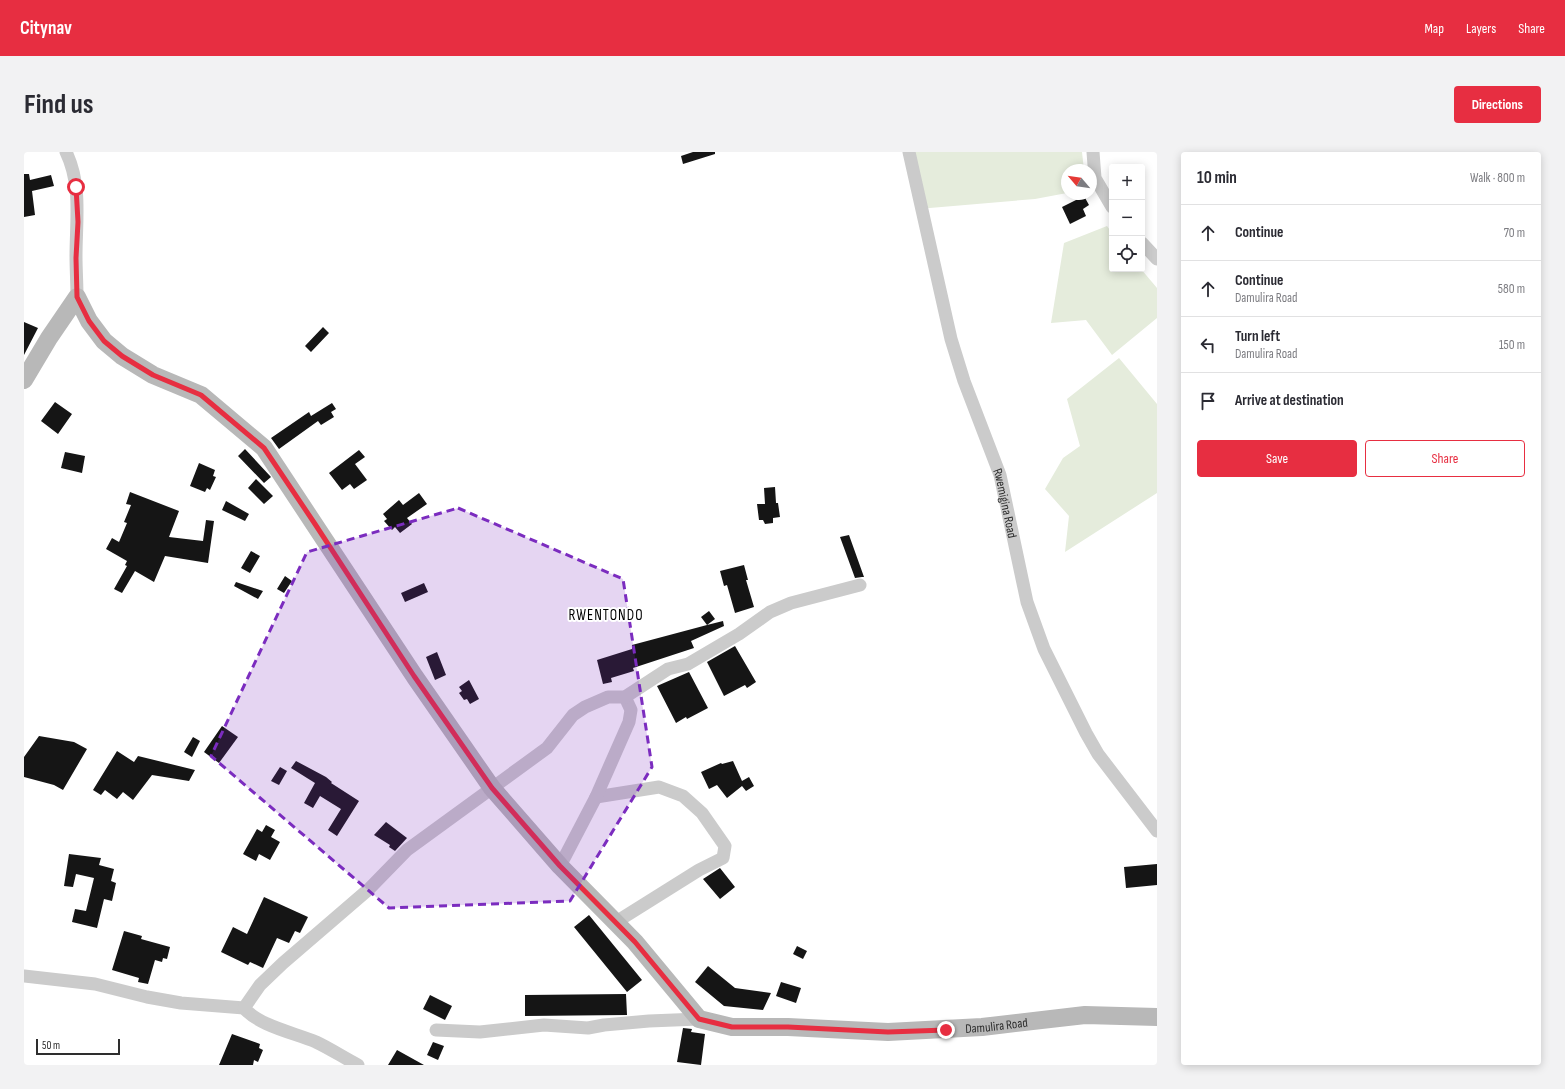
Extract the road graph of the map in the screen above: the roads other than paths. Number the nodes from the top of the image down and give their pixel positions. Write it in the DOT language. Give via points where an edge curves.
graph roads {
  1 [pos="66,152"];
  2 [pos="909,152"];
  3 [pos="1093,152"];
  4 [pos="1109,203"];
  5 [pos="1145,246"];
  6 [pos="1157,259"];
  7 [pos="77,297"];
  8 [pos="24,380"];
  9 [pos="860,585"];
  10 [pos="625,697"];
  11 [pos="492,788"];
  12 [pos="596,797"];
  13 [pos="1157,830"];
  14 [pos="560,866"];
  15 [pos="616,922"];
  16 [pos="24,976"];
  17 [pos="244,1008"];
  18 [pos="1157,1017"];
  19 [pos="699,1019"];
  20 [pos="436,1030"];
  21 [pos="358,1065"];
  1 -- 7 [label="street" via="76,187"];
  2 -- 13 [label="street, Rwemigina Road" via="951,339 964,381 1000,475 1027,602 1044,649 1098,754"];
  3 -- 4 [label="street" via="1095,178"];
  5 -- 6 [label="street"];
  7 -- 8 [label="street"];
  7 -- 11 [label="street" via="89,321 104,341 122,356 153,375 201,395 264,448 414,676"];
  9 -- 10 [label="street" via="791,603 770,612 695,660 668,669"];
  10 -- 11 [label="street" via="608,697 585,706 573,715 547,748"];
  10 -- 12 [label="street" via="631,710 629,722"];
  11 -- 14 [label="street"];
  11 -- 17 [label="street" via="407,850 369,889 282,963 260,985"];
  12 -- 14 [label="street"];
  12 -- 15 [label="street" via="659,787 683,796 702,812 725,846 723,858 699,870"];
  14 -- 15 [label="street"];
  15 -- 19 [label="street"];
  16 -- 17 [label="street" via="95,984 181,1003"];
  17 -- 21 [label="street" via="260,1020 318,1043"];
  18 -- 19 [label="street, Damulira Road" via="1084,1015 967,1029 888,1032 732,1027"];
  19 -- 20 [label="street" via="649,1021 588,1028 544,1025 480,1032"];
}
